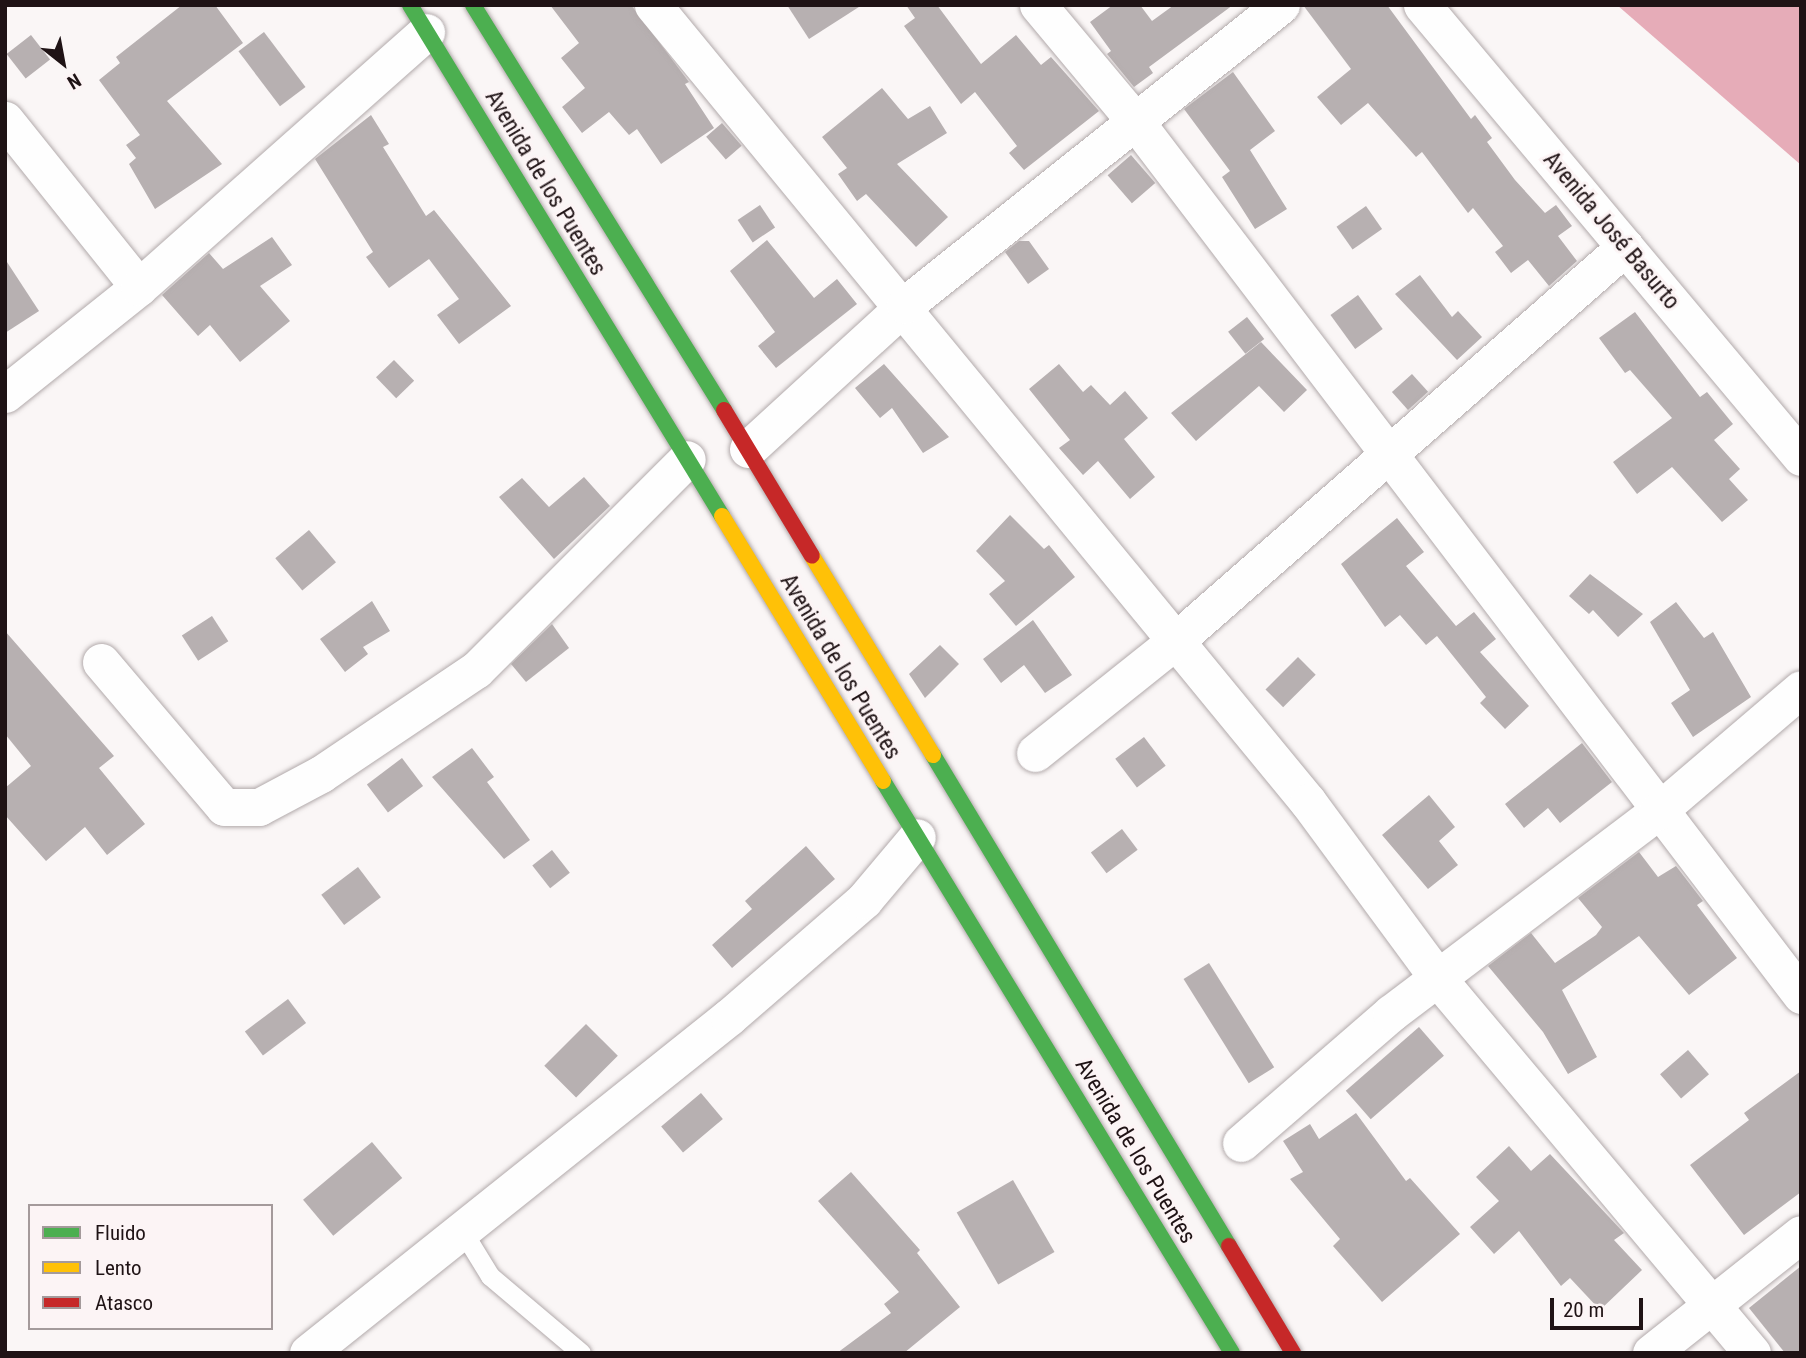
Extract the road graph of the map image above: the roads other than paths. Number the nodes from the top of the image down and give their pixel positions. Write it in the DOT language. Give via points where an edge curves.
graph roads {
  1 [pos="473,5"];
  2 [pos="653,5"];
  3 [pos="1038,5"];
  4 [pos="1281,5"];
  5 [pos="1422,5"];
  6 [pos="418,18"];
  7 [pos="5,120"];
  8 [pos="1135,121"];
  9 [pos="1625,247"];
  10 [pos="139,287"];
  11 [pos="905,305"];
  12 [pos="5,394"];
  13 [pos="748,449"];
  14 [pos="1388,456"];
  15 [pos="1801,457"];
  16 [pos="687,459"];
  17 [pos="1173,643"];
  18 [pos="101,662"];
  19 [pos="1801,689"];
  20 [pos="1035,753"];
  21 [pos="1657,812"];
  22 [pos="917,837"];
  23 [pos="1439,980"];
  24 [pos="1801,995"];
  25 [pos="1241,1143"];
  26 [pos="463,1232"];
  27 [pos="1801,1234"];
  28 [pos="1712,1302"];
  29 [pos="308,1353"];
  30 [pos="581,1353"];
  31 [pos="1232,1353"];
  32 [pos="1293,1353"];
  33 [pos="1651,1353"];
  34 [pos="1752,1353"];
  1 -- 13 [label="main road, Avenida de los Puentes"];
  2 -- 11 [label="street"];
  3 -- 8 [label="street"];
  4 -- 8 [label="street"];
  5 -- 9 [label="street, Avenida José Basurto"];
  6 -- 10 [label="street"];
  6 -- 16 [label="main road, Avenida de los Puentes"];
  7 -- 10 [label="street"];
  8 -- 11 [label="street"];
  8 -- 14 [label="street"];
  9 -- 14 [label="street"];
  9 -- 15 [label="street, Avenida José Basurto"];
  10 -- 12 [label="street"];
  11 -- 13 [label="street"];
  11 -- 17 [label="street"];
  13 -- 32 [label="main road, Avenida de los Puentes"];
  14 -- 17 [label="street"];
  14 -- 21 [label="street"];
  16 -- 18 [label="street" via="476,670 321,774 259,807 224,807"];
  16 -- 22 [label="main road, Avenida de los Puentes"];
  17 -- 20 [label="street"];
  17 -- 23 [label="street" via="1308,802"];
  19 -- 21 [label="street"];
  21 -- 23 [label="street"];
  21 -- 24 [label="street"];
  22 -- 26 [label="street" via="864,900 611,1115"];
  22 -- 31 [label="main road, Avenida de los Puentes"];
  23 -- 25 [label="street" via="1391,1013"];
  23 -- 28 [label="street"];
  26 -- 29 [label="street"];
  26 -- 30 [label="lane" via="490,1276"];
  27 -- 28 [label="street"];
  28 -- 33 [label="street"];
  28 -- 34 [label="street"];
}
